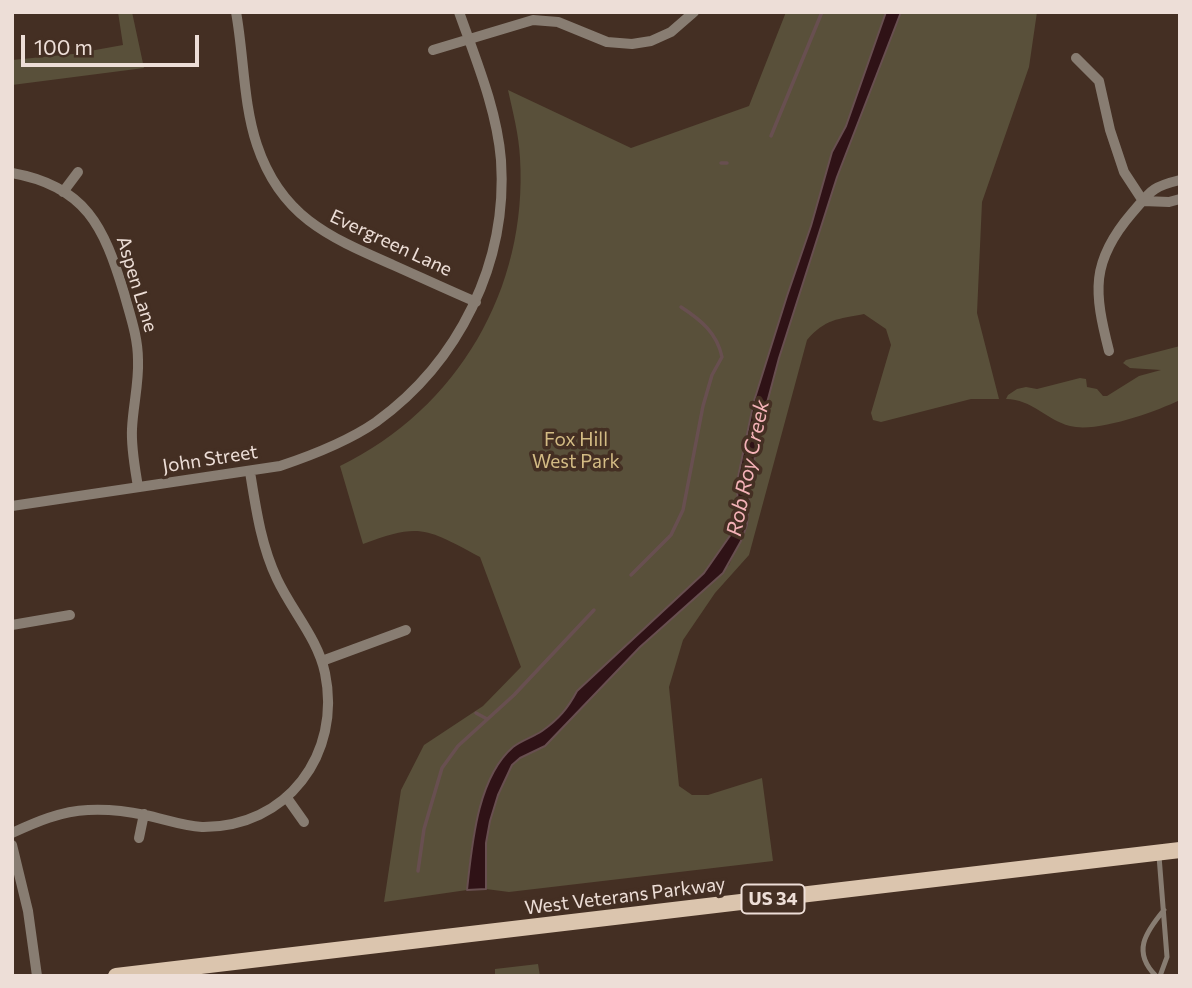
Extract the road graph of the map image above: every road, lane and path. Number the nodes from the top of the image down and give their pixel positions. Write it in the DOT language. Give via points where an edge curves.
graph roads {
  1 [pos="236,12"];
  2 [pos="459,12"];
  3 [pos="694,12"];
  4 [pos="469,41"];
  5 [pos="433,50"];
  6 [pos="1076,58"];
  7 [pos="78,172"];
  8 [pos="12,173"];
  9 [pos="1180,180"];
  10 [pos="63,192"];
  11 [pos="1180,199"];
  12 [pos="1143,201"];
  13 [pos="476,302"];
  14 [pos="1109,351"];
  15 [pos="250,472"];
  16 [pos="138,487"];
  17 [pos="12,506"];
  18 [pos="70,615"];
  19 [pos="12,625"];
  20 [pos="406,630"];
  21 [pos="322,661"];
  22 [pos="287,798"];
  23 [pos="144,814"];
  24 [pos="304,822"];
  25 [pos="12,833"];
  26 [pos="139,838"];
  27 [pos="12,845"];
  28 [pos="1180,850"];
  29 [pos="1159,853"];
  30 [pos="1164,911"];
  31 [pos="37,976"];
  32 [pos="116,976"];
  33 [pos="1158,976"];
  1 -- 13 [label="street, Evergreen Lane" via="257,145 295,210 339,240"];
  2 -- 4 [label="street, John Street"];
  3 -- 4 [label="street" via="671,33 632,44 607,42 546,20 518,23"];
  4 -- 5 [label="street"];
  4 -- 13 [label="street, John Street" via="492,113 501,169 495,244"];
  6 -- 12 [label="street" via="1099,81 1124,172"];
  7 -- 10 [label="street"];
  8 -- 10 [label="street, Aspen Lane"];
  9 -- 12 [label="street" via="1156,186"];
  10 -- 16 [label="street, Aspen Lane" via="82,206 106,239 133,324 138,360 132,430"];
  11 -- 12 [label="street"];
  12 -- 14 [label="street" via="1110,243 1100,270 1098,304"];
  13 -- 15 [label="street, John Street" via="439,362 374,423 315,455"];
  15 -- 16 [label="street, John Street"];
  15 -- 21 [label="street" via="267,554"];
  16 -- 17 [label="street, John Street"];
  18 -- 19 [label="street"];
  20 -- 21 [label="street"];
  21 -- 22 [label="street" via="328,692 327,728 313,766"];
  22 -- 23 [label="street" via="259,815 222,825 201,827"];
  22 -- 24 [label="street"];
  23 -- 25 [label="street" via="80,810"];
  23 -- 26 [label="street"];
  27 -- 31 [label="street"];
  28 -- 29 [label="main road, West Veterans Parkway / US 34"];
  29 -- 30 [label="lane"];
  29 -- 32 [label="main road, West Veterans Parkway / US 34"];
  30 -- 33 [label="lane" via="1167,957"];
  30 -- 33 [label="lane" via="1150,926 1143,944 1145,965"];
}
